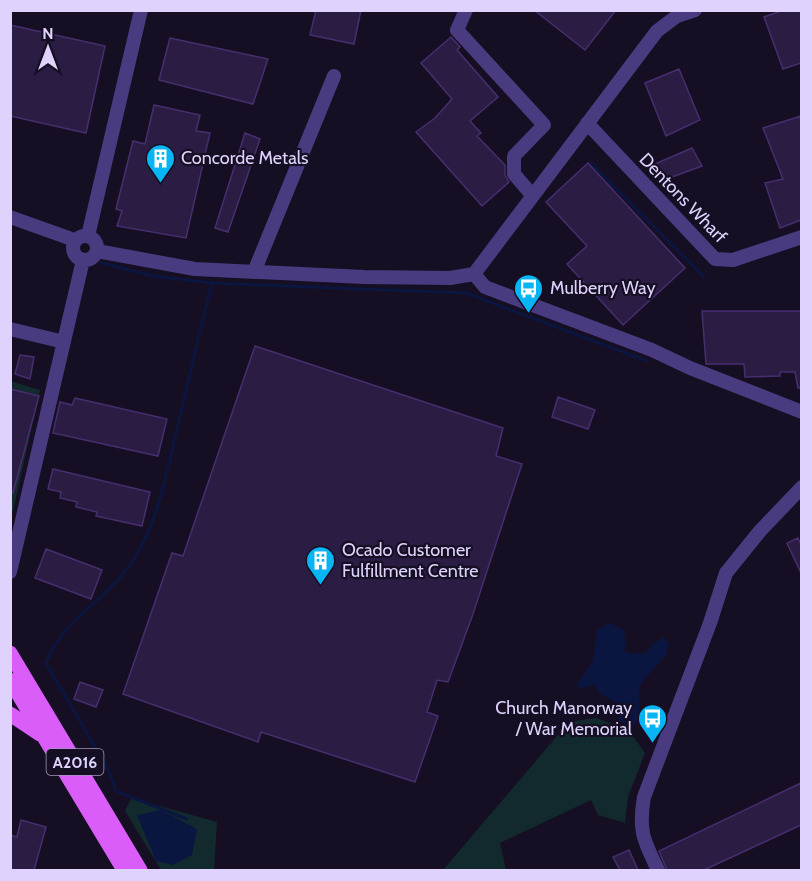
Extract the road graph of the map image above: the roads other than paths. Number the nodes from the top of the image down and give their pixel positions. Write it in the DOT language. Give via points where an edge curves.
graph roads {
  1 [pos="141,10"];
  2 [pos="466,10"];
  3 [pos="695,10"];
  4 [pos="334,76"];
  5 [pos="587,123"];
  6 [pos="532,195"];
  7 [pos="10,217"];
  8 [pos="88,236"];
  9 [pos="801,237"];
  10 [pos="74,242"];
  11 [pos="97,251"];
  12 [pos="83,260"];
  13 [pos="254,272"];
  14 [pos="474,274"];
  15 [pos="10,328"];
  16 [pos="64,342"];
  17 [pos="801,412"];
  18 [pos="801,487"];
  19 [pos="10,572"];
  20 [pos="10,653"];
  21 [pos="10,680"];
  22 [pos="10,714"];
  23 [pos="45,738"];
  24 [pos="124,870"];
  25 [pos="140,870"];
  26 [pos="658,870"];
  1 -- 8 [label="street"];
  2 -- 6 [label="street" via="457,30 544,125 514,156 514,174"];
  3 -- 5 [label="street" via="676,16 657,31"];
  4 -- 13 [label="street"];
  5 -- 6 [label="street"];
  5 -- 9 [label="street, Dentons Wharf" via="716,259 733,260"];
  6 -- 14 [label="street"];
  7 -- 10 [label="street"];
  8 -- 10 [label="street"];
  8 -- 11 [label="street" via="96,243"];
  10 -- 12 [label="street" via="73,250"];
  11 -- 12 [label="street"];
  11 -- 13 [label="street" via="195,269"];
  12 -- 16 [label="street"];
  13 -- 14 [label="street" via="450,278"];
  14 -- 17 [label="street" via="485,286"];
  15 -- 16 [label="street"];
  16 -- 19 [label="street"];
  18 -- 26 [label="street" via="726,573 640,815 642,837"];
  20 -- 25 [label="main road, A2016"];
  21 -- 23 [label="main road, A2016"];
  22 -- 23 [label="main road"];
  23 -- 24 [label="main road, A2016"];
}
